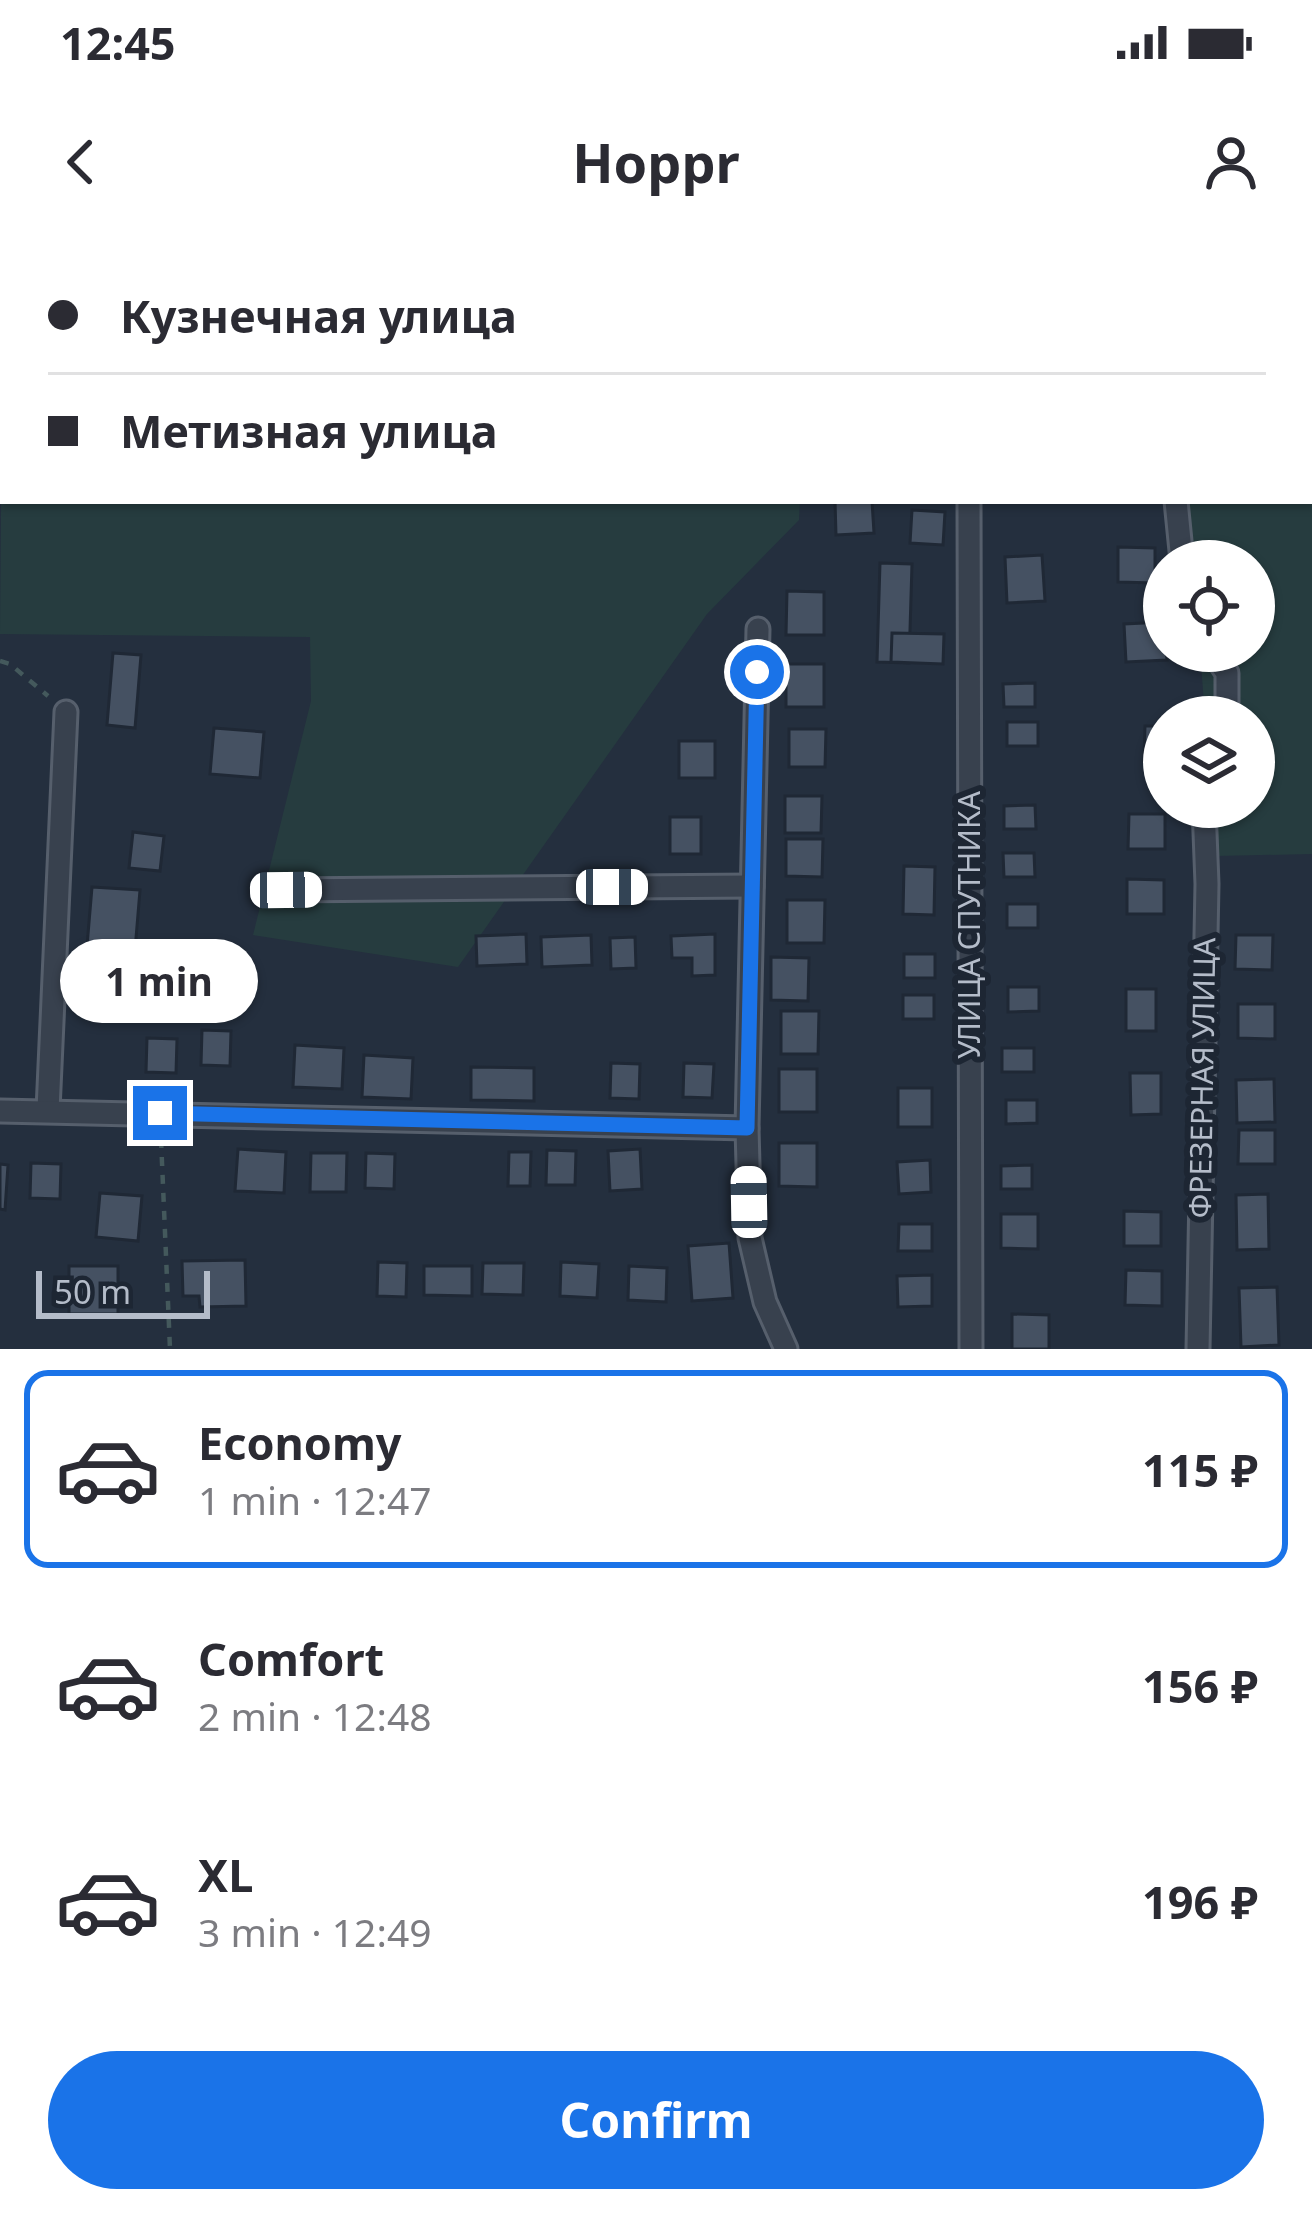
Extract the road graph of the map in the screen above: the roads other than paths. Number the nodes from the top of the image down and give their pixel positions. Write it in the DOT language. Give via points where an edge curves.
graph roads {
  1 [pos="969,504"];
  2 [pos="1176,504"];
  3 [pos="1180,540"];
  4 [pos="758,629"];
  5 [pos="66,712"];
  6 [pos="1205,828"];
  7 [pos="752,886"];
  8 [pos="286,890"];
  9 [pos="48,1110"];
  10 [pos="0,1111"];
  11 [pos="747,1128"];
  12 [pos="787,1349"];
  13 [pos="971,1349"];
  14 [pos="1198,1349"];
  1 -- 13 [label="street, УЛИЦА СПУТНИКА"];
  2 -- 3 [label="street"];
  4 -- 7 [label="street"];
  5 -- 9 [label="street"];
  6 -- 14 [label="street, ФРЕЗЕРНАЯ УЛИЦА"];
  7 -- 8 [label="street"];
  7 -- 11 [label="street"];
  9 -- 10 [label="street"];
  9 -- 11 [label="street"];
  11 -- 12 [label="street" via="750,1238 764,1302"];
}
